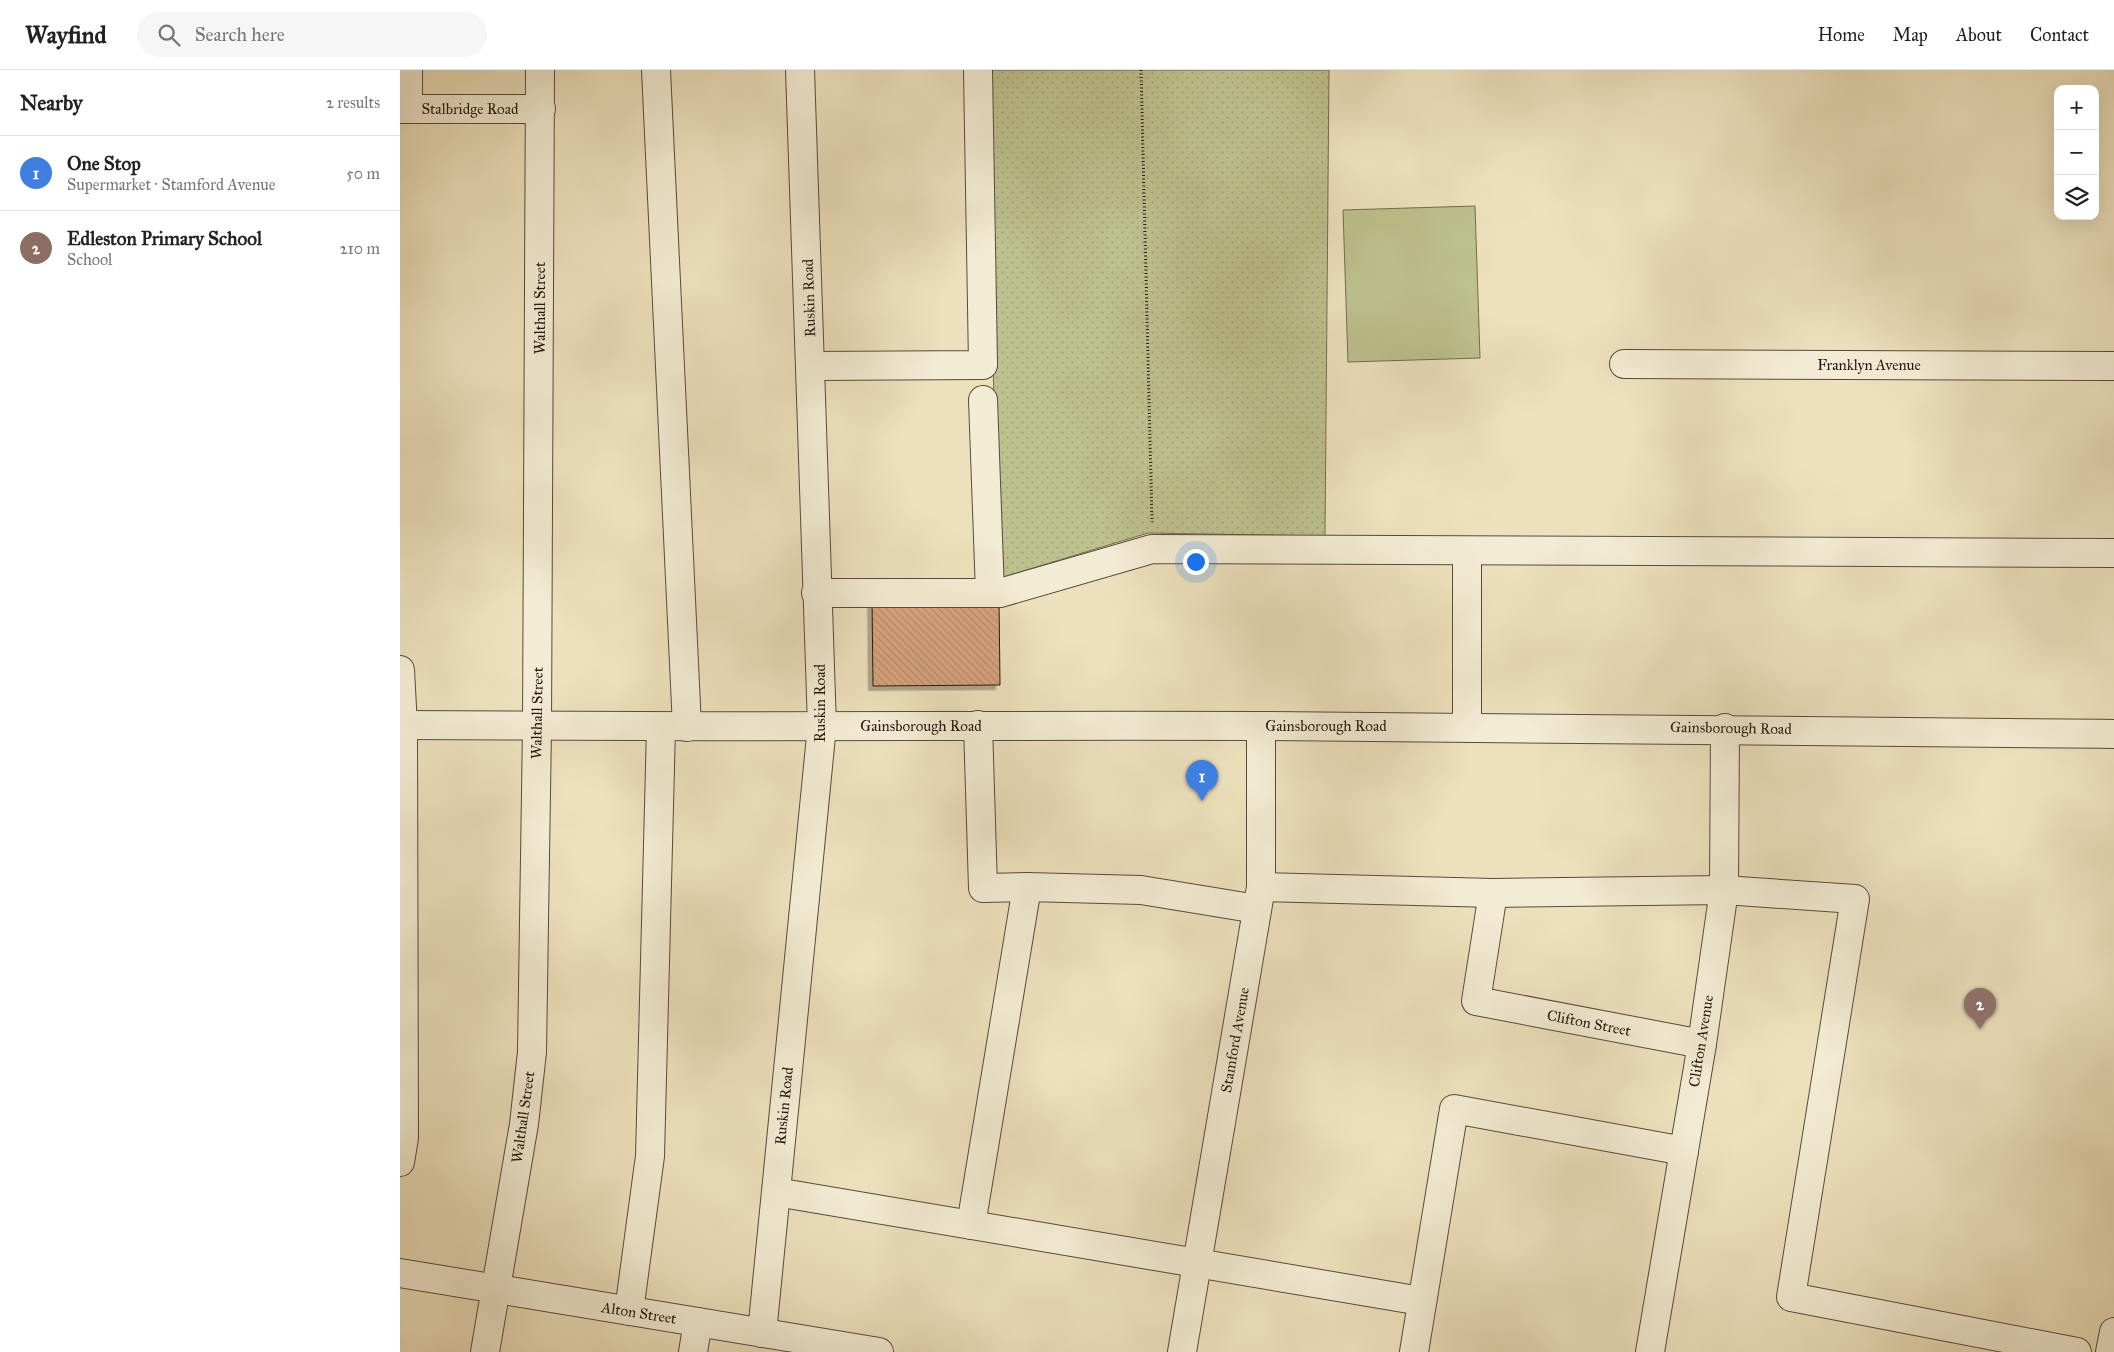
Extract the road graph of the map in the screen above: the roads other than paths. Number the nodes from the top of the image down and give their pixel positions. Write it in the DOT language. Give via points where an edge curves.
graph roads {
  1 [pos="408,70"];
  2 [pos="540,70"];
  3 [pos="656,70"];
  4 [pos="800,70"];
  5 [pos="978,70"];
  6 [pos="404,109"];
  7 [pos="541,109"];
  8 [pos="1624,364"];
  9 [pos="811,366"];
  10 [pos="2114,366"];
  11 [pos="983,400"];
  12 [pos="1466,552"];
  13 [pos="2114,553"];
  14 [pos="816,593"];
  15 [pos="990,593"];
  16 [pos="400,670"];
  17 [pos="401,726"];
  18 [pos="822,726"];
  19 [pos="978,726"];
  20 [pos="1261,726"];
  21 [pos="538,727"];
  22 [pos="1467,727"];
  23 [pos="674,728"];
  24 [pos="1725,728"];
  25 [pos="2114,734"];
  26 [pos="1027,887"];
  27 [pos="1724,890"];
  28 [pos="1494,893"];
  29 [pos="1259,898"];
  30 [pos="1702,1044"];
  31 [pos="1684,1151"];
  32 [pos="400,1162"];
  33 [pos="776,1192"];
  34 [pos="971,1224"];
  35 [pos="1197,1263"];
  36 [pos="400,1273"];
  37 [pos="495,1289"];
  38 [pos="1421,1301"];
  39 [pos="629,1311"];
  40 [pos="698,1322"];
  41 [pos="2114,1332"];
  42 [pos="762,1333"];
  43 [pos="485,1352"];
  44 [pos="693,1352"];
  45 [pos="879,1352"];
  46 [pos="1182,1352"];
  47 [pos="1414,1352"];
  48 [pos="1650,1352"];
  49 [pos="2077,1352"];
  50 [pos="2110,1352"];
  1 -- 6 [label="street"];
  2 -- 7 [label="street, Walthall Street"];
  3 -- 23 [label="street"];
  4 -- 9 [label="street, Ruskin Road"];
  5 -- 9 [label="street" via="983,364"];
  6 -- 7 [label="street, Stalbridge Road"];
  7 -- 21 [label="street, Walthall Street"];
  8 -- 10 [label="street, Franklyn Avenue"];
  9 -- 14 [label="street, Ruskin Road"];
  11 -- 15 [label="street"];
  12 -- 13 [label="street"];
  12 -- 15 [label="street" via="1152,549 1000,593"];
  12 -- 22 [label="street"];
  14 -- 15 [label="street"];
  14 -- 18 [label="street, Ruskin Road"];
  16 -- 17 [label="street"];
  17 -- 21 [label="street, Gainsborough Road"];
  17 -- 32 [label="street" via="404,1138"];
  18 -- 19 [label="street, Gainsborough Road"];
  18 -- 23 [label="street, Gainsborough Road"];
  18 -- 33 [label="street, Ruskin Road"];
  19 -- 20 [label="street, Gainsborough Road"];
  19 -- 26 [label="street" via="983,888"];
  20 -- 22 [label="street, Gainsborough Road"];
  20 -- 29 [label="street, Stamford Avenue"];
  21 -- 23 [label="street, Gainsborough Road"];
  21 -- 37 [label="street, Walthall Street" via="532,1052 524,1124"];
  22 -- 24 [label="street, Gainsborough Road"];
  23 -- 39 [label="street" via="650,1156"];
  24 -- 25 [label="street, Gainsborough Road"];
  24 -- 27 [label="street, Clifton Avenue"];
  26 -- 29 [label="street"];
  26 -- 34 [label="street"];
  27 -- 28 [label="street"];
  27 -- 30 [label="street, Clifton Avenue"];
  27 -- 49 [label="street" via="1855,899 1791,1297"];
  28 -- 29 [label="street"];
  28 -- 30 [label="street, Clifton Street" via="1476,1001"];
  29 -- 35 [label="street, Stamford Avenue"];
  30 -- 31 [label="street, Clifton Avenue"];
  31 -- 38 [label="street" via="1454,1109"];
  31 -- 48 [label="street, Clifton Avenue"];
  33 -- 34 [label="street"];
  33 -- 42 [label="street, Ruskin Road"];
  34 -- 35 [label="street"];
  35 -- 38 [label="street"];
  35 -- 46 [label="street, Stamford Avenue"];
  36 -- 37 [label="street, Alton Street"];
  37 -- 39 [label="street, Alton Street"];
  37 -- 43 [label="street, Walthall Street"];
  38 -- 47 [label="street"];
  39 -- 40 [label="street, Alton Street"];
  40 -- 42 [label="street, Alton Street"];
  40 -- 44 [label="street"];
  41 -- 50 [label="street"];
  42 -- 45 [label="street, Alton Street"];
}
